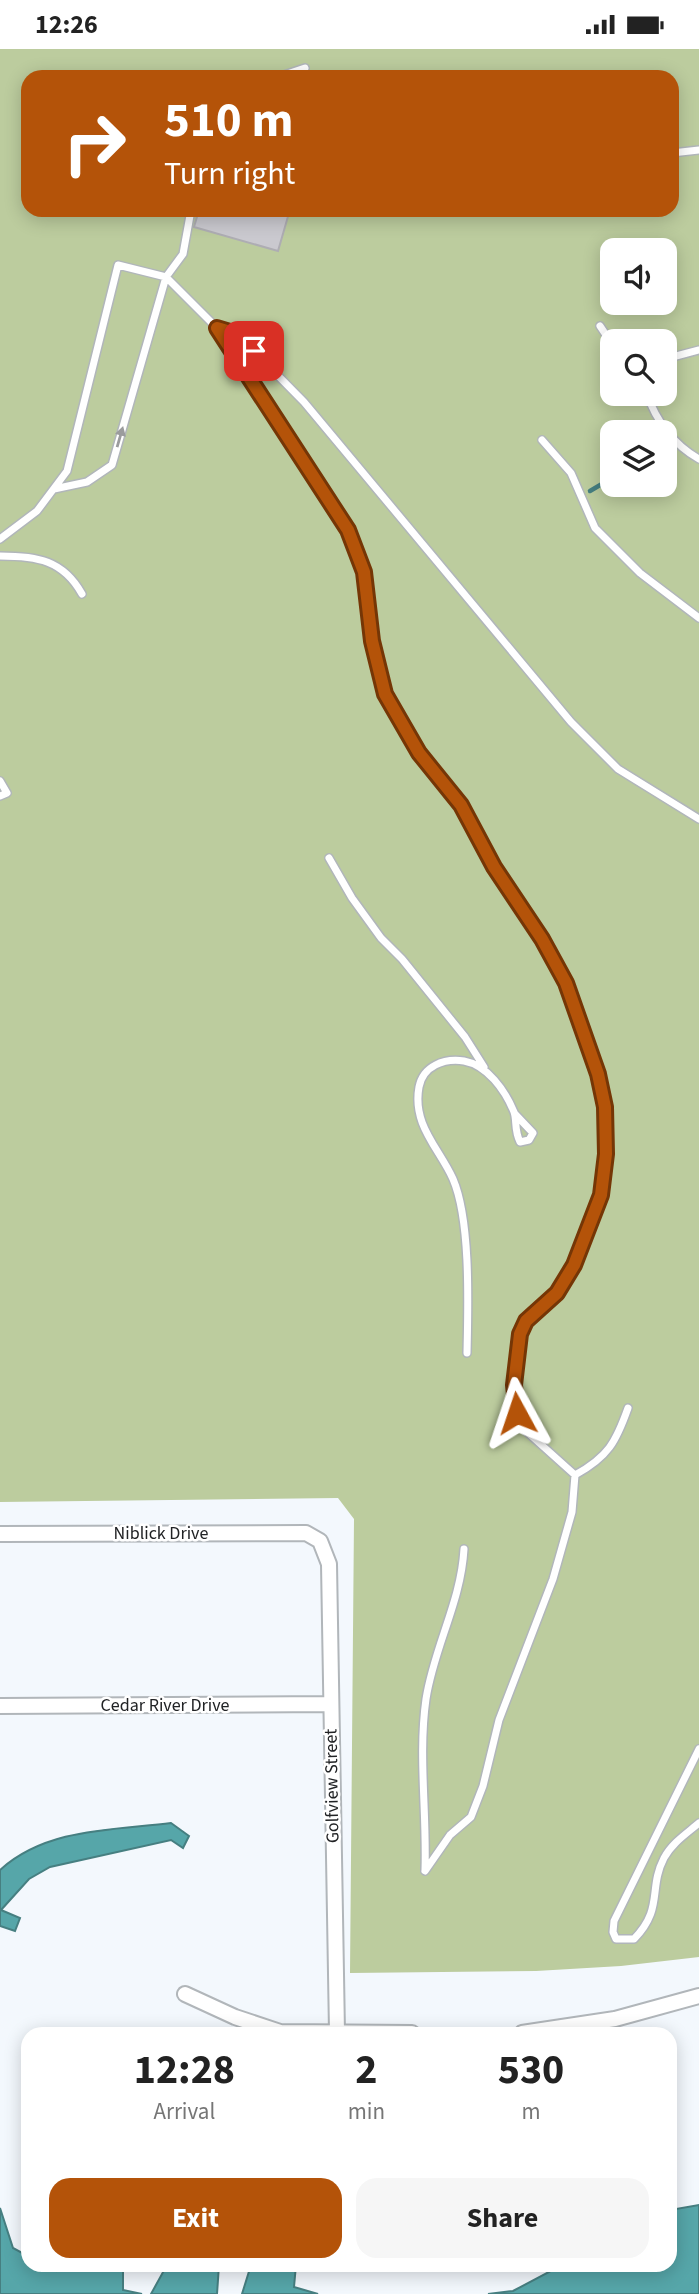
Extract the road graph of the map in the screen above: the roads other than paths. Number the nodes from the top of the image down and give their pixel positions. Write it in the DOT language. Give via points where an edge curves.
graph roads {
  1 [pos="305,68"];
  2 [pos="299,70"];
  3 [pos="699,150"];
  4 [pos="679,152"];
  5 [pos="190,217"];
  6 [pos="166,277"];
  7 [pos="600,325"];
  8 [pos="217,328"];
  9 [pos="603,329"];
  10 [pos="699,350"];
  11 [pos="677,356"];
  12 [pos="650,406"];
  13 [pos="542,440"];
  14 [pos="699,459"];
  15 [pos="54,489"];
  16 [pos="0,539"];
  17 [pos="0,556"];
  18 [pos="82,594"];
  19 [pos="699,618"];
  20 [pos="0,781"];
  21 [pos="0,796"];
  22 [pos="699,820"];
  23 [pos="329,858"];
  24 [pos="486,1070"];
  25 [pos="515,1114"];
  26 [pos="467,1353"];
  27 [pos="628,1408"];
  28 [pos="575,1475"];
  29 [pos="0,1534"];
  30 [pos="320,1541"];
  31 [pos="464,1549"];
  32 [pos="331,1704"];
  33 [pos="0,1706"];
  34 [pos="699,1749"];
  35 [pos="699,1823"];
  36 [pos="185,1994"];
  37 [pos="699,1996"];
  38 [pos="265,2027"];
  39 [pos="337,2027"];
  40 [pos="562,2027"];
  1 -- 2 [label="lane"];
  3 -- 4 [label="lane"];
  5 -- 6 [label="lane" via="183,254"];
  6 -- 8 [label="lane"];
  15 -- 6 [label="lane, one-way" via="87,482 112,465"];
  6 -- 15 [label="lane" via="118,265 67,471"];
  7 -- 9 [label="lane"];
  8 -- 22 [label="lane" via="237,334 304,401 571,722 618,769"];
  8 -- 28 [label="lane" via="348,530 364,572 372,641 385,694 419,753 461,805 494,867 542,939 566,983 598,1074 606,1143 601,1195 574,1265 557,1293 526,1321 515,1356 517,1413 526,1431"];
  10 -- 11 [label="lane"];
  12 -- 14 [label="lane" via="676,443"];
  13 -- 19 [label="lane" via="571,473 595,528 640,573"];
  15 -- 16 [label="lane" via="37,511"];
  17 -- 18 [label="lane" via="33,556 58,565"];
  20 -- 21 [label="lane" via="7,793"];
  23 -- 24 [label="lane" via="352,898 465,1037"];
  24 -- 25 [label="lane"];
  24 -- 26 [label="lane" via="458,1060 438,1063 426,1070 419,1087 425,1134 454,1181 460,1207"];
  27 -- 28 [label="lane" via="617,1440 606,1454"];
  28 -- 31 [label="lane" via="572,1512 553,1579 499,1720 475,1807 425,1871 423,1732 427,1697 459,1592"];
  29 -- 30 [label="street, Niblick Drive" via="306,1533"];
  30 -- 32 [label="street, Golfview Street" via="330,1564"];
  32 -- 33 [label="street, Cedar River Drive"];
  32 -- 39 [label="street, Golfview Street"];
  34 -- 35 [label="lane" via="614,1921 616,1939 634,1939 645,1928 653,1913 663,1860"];
  36 -- 38 [label="street"];
  37 -- 40 [label="street" via="615,2019"];
}
